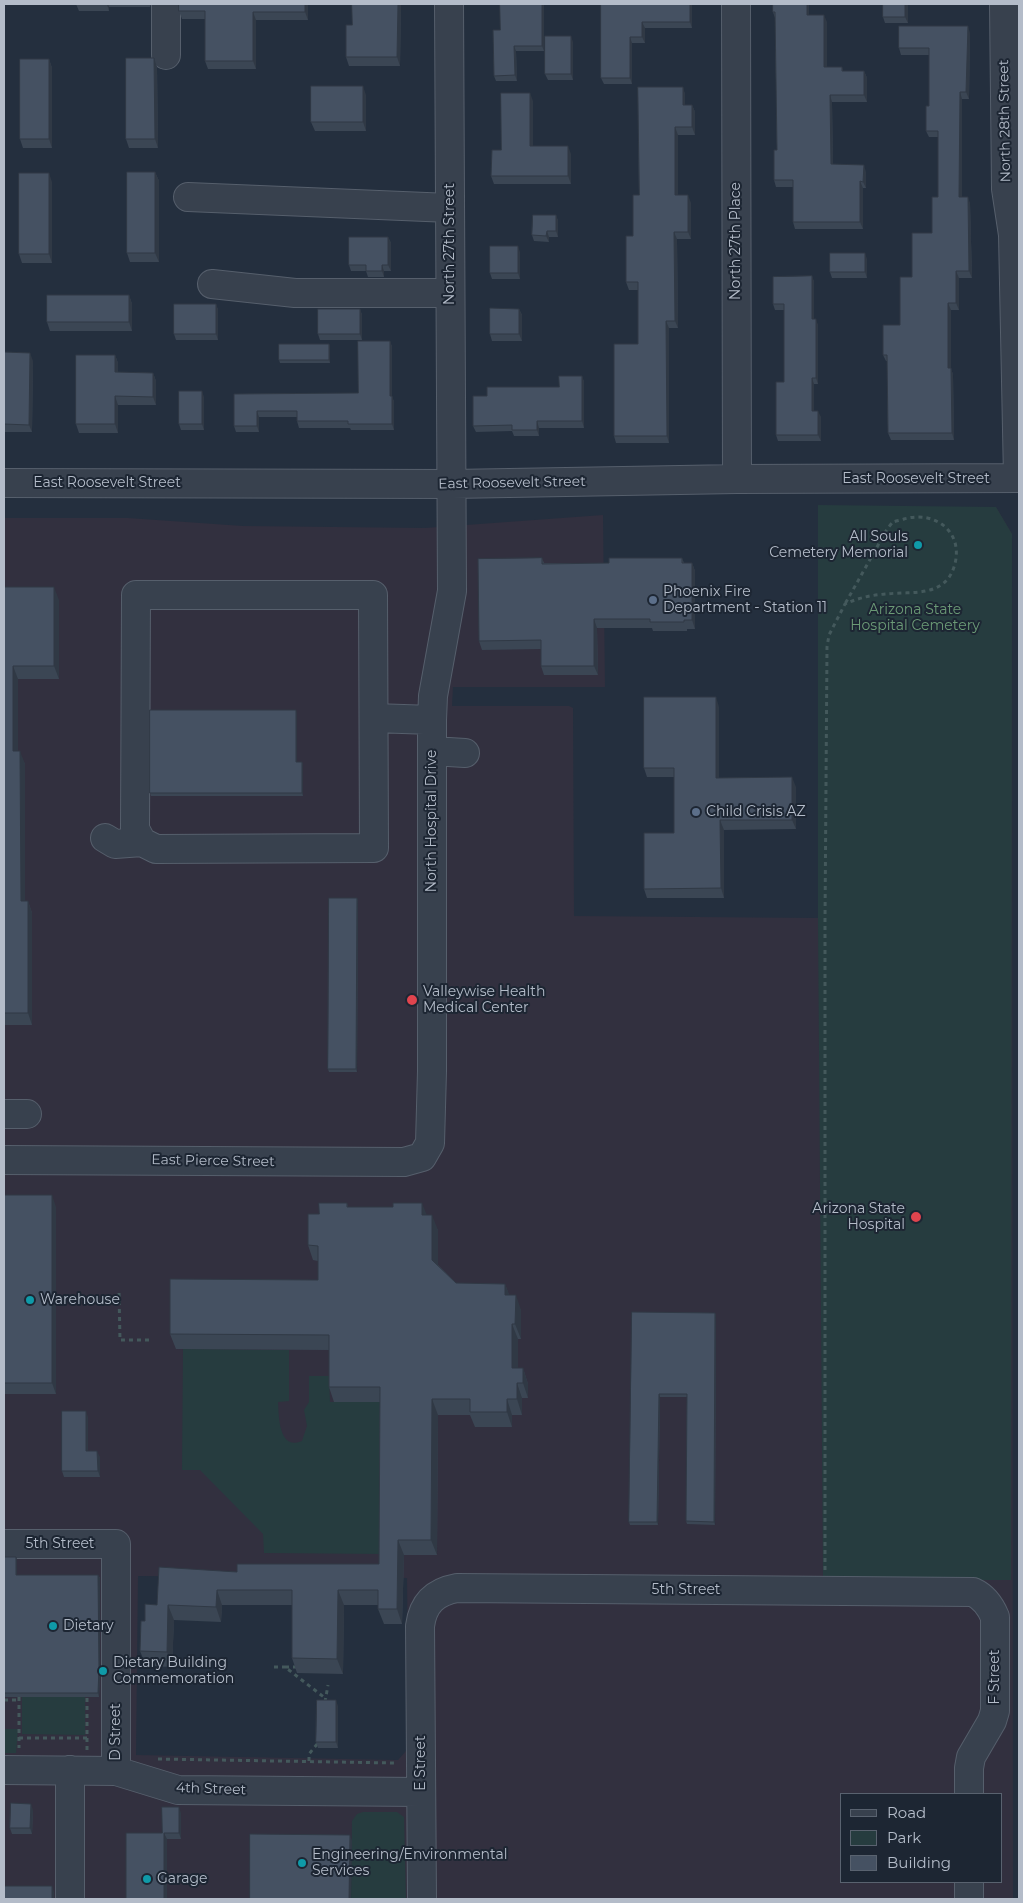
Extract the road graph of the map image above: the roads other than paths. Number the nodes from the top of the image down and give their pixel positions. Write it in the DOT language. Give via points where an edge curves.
graph roads {
  1 [pos="166,4"];
  2 [pos="449,4"];
  3 [pos="736,4"];
  4 [pos="1004,4"];
  5 [pos="166,55"];
  6 [pos="188,197"];
  7 [pos="450,208"];
  8 [pos="1016,235"];
  9 [pos="212,284"];
  10 [pos="450,293"];
  11 [pos="1017,329"];
  12 [pos="1018,430"];
  13 [pos="1018,478"];
  14 [pos="737,479"];
  15 [pos="4,483"];
  16 [pos="452,484"];
  17 [pos="374,718"];
  18 [pos="432,720"];
  19 [pos="432,751"];
  20 [pos="465,753"];
  21 [pos="138,836"];
  22 [pos="101,838"];
  23 [pos="422,1157"];
  24 [pos="4,1160"];
  25 [pos="4,1544"];
  26 [pos="116,1544"];
  27 [pos="973,1592"];
  28 [pos="420,1626"];
  29 [pos="12,1763"];
  30 [pos="70,1770"];
  31 [pos="116,1771"];
  32 [pos="421,1792"];
  33 [pos="969,1793"];
  34 [pos="969,1883"];
  35 [pos="70,1899"];
  36 [pos="422,1899"];
  37 [pos="969,1899"];
  1 -- 5 [label="street"];
  2 -- 7 [label="street, North 27th Street"];
  3 -- 14 [label="street, North 27th Place"];
  4 -- 8 [label="street, North 28th Street" via="1006,189"];
  6 -- 7 [label="street"];
  7 -- 10 [label="street, North 27th Street"];
  8 -- 11 [label="street, North 28th Street"];
  9 -- 10 [label="street" via="295,293"];
  10 -- 16 [label="street, North 27th Street"];
  11 -- 12 [label="street, North 28th Street"];
  12 -- 13 [label="street, North 28th Street"];
  13 -- 14 [label="street, East Roosevelt Street"];
  14 -- 16 [label="street, East Roosevelt Street"];
  15 -- 16 [label="street, East Roosevelt Street"];
  16 -- 18 [label="street, North Hospital Drive" via="452,592 433,696"];
  17 -- 18 [label="street"];
  17 -- 21 [label="street" via="374,848 156,849"];
  17 -- 21 [label="street" via="373,595 136,595"];
  18 -- 19 [label="street, North Hospital Drive"];
  19 -- 20 [label="street"];
  19 -- 23 [label="street, North Hospital Drive" via="432,1071 430,1143"];
  21 -- 22 [label="street" via="115,844"];
  23 -- 24 [label="street, East Pierce Street" via="404,1162"];
  25 -- 26 [label="street, 5th Street"];
  26 -- 31 [label="street, D Street"];
  27 -- 28 [label="street, 5th Street" via="457,1588 446,1590 428,1604 421,1614"];
  27 -- 33 [label="street, F Street" via="982,1596 995,1617 996,1698 992,1721 971,1757"];
  28 -- 32 [label="street, E Street"];
  29 -- 30 [label="street, 4th Street"];
  30 -- 31 [label="street, 4th Street"];
  30 -- 35 [label="street"];
  31 -- 32 [label="street, 4th Street" via="178,1790"];
  32 -- 36 [label="street, E Street"];
  34 -- 37 [label="street"];
}
